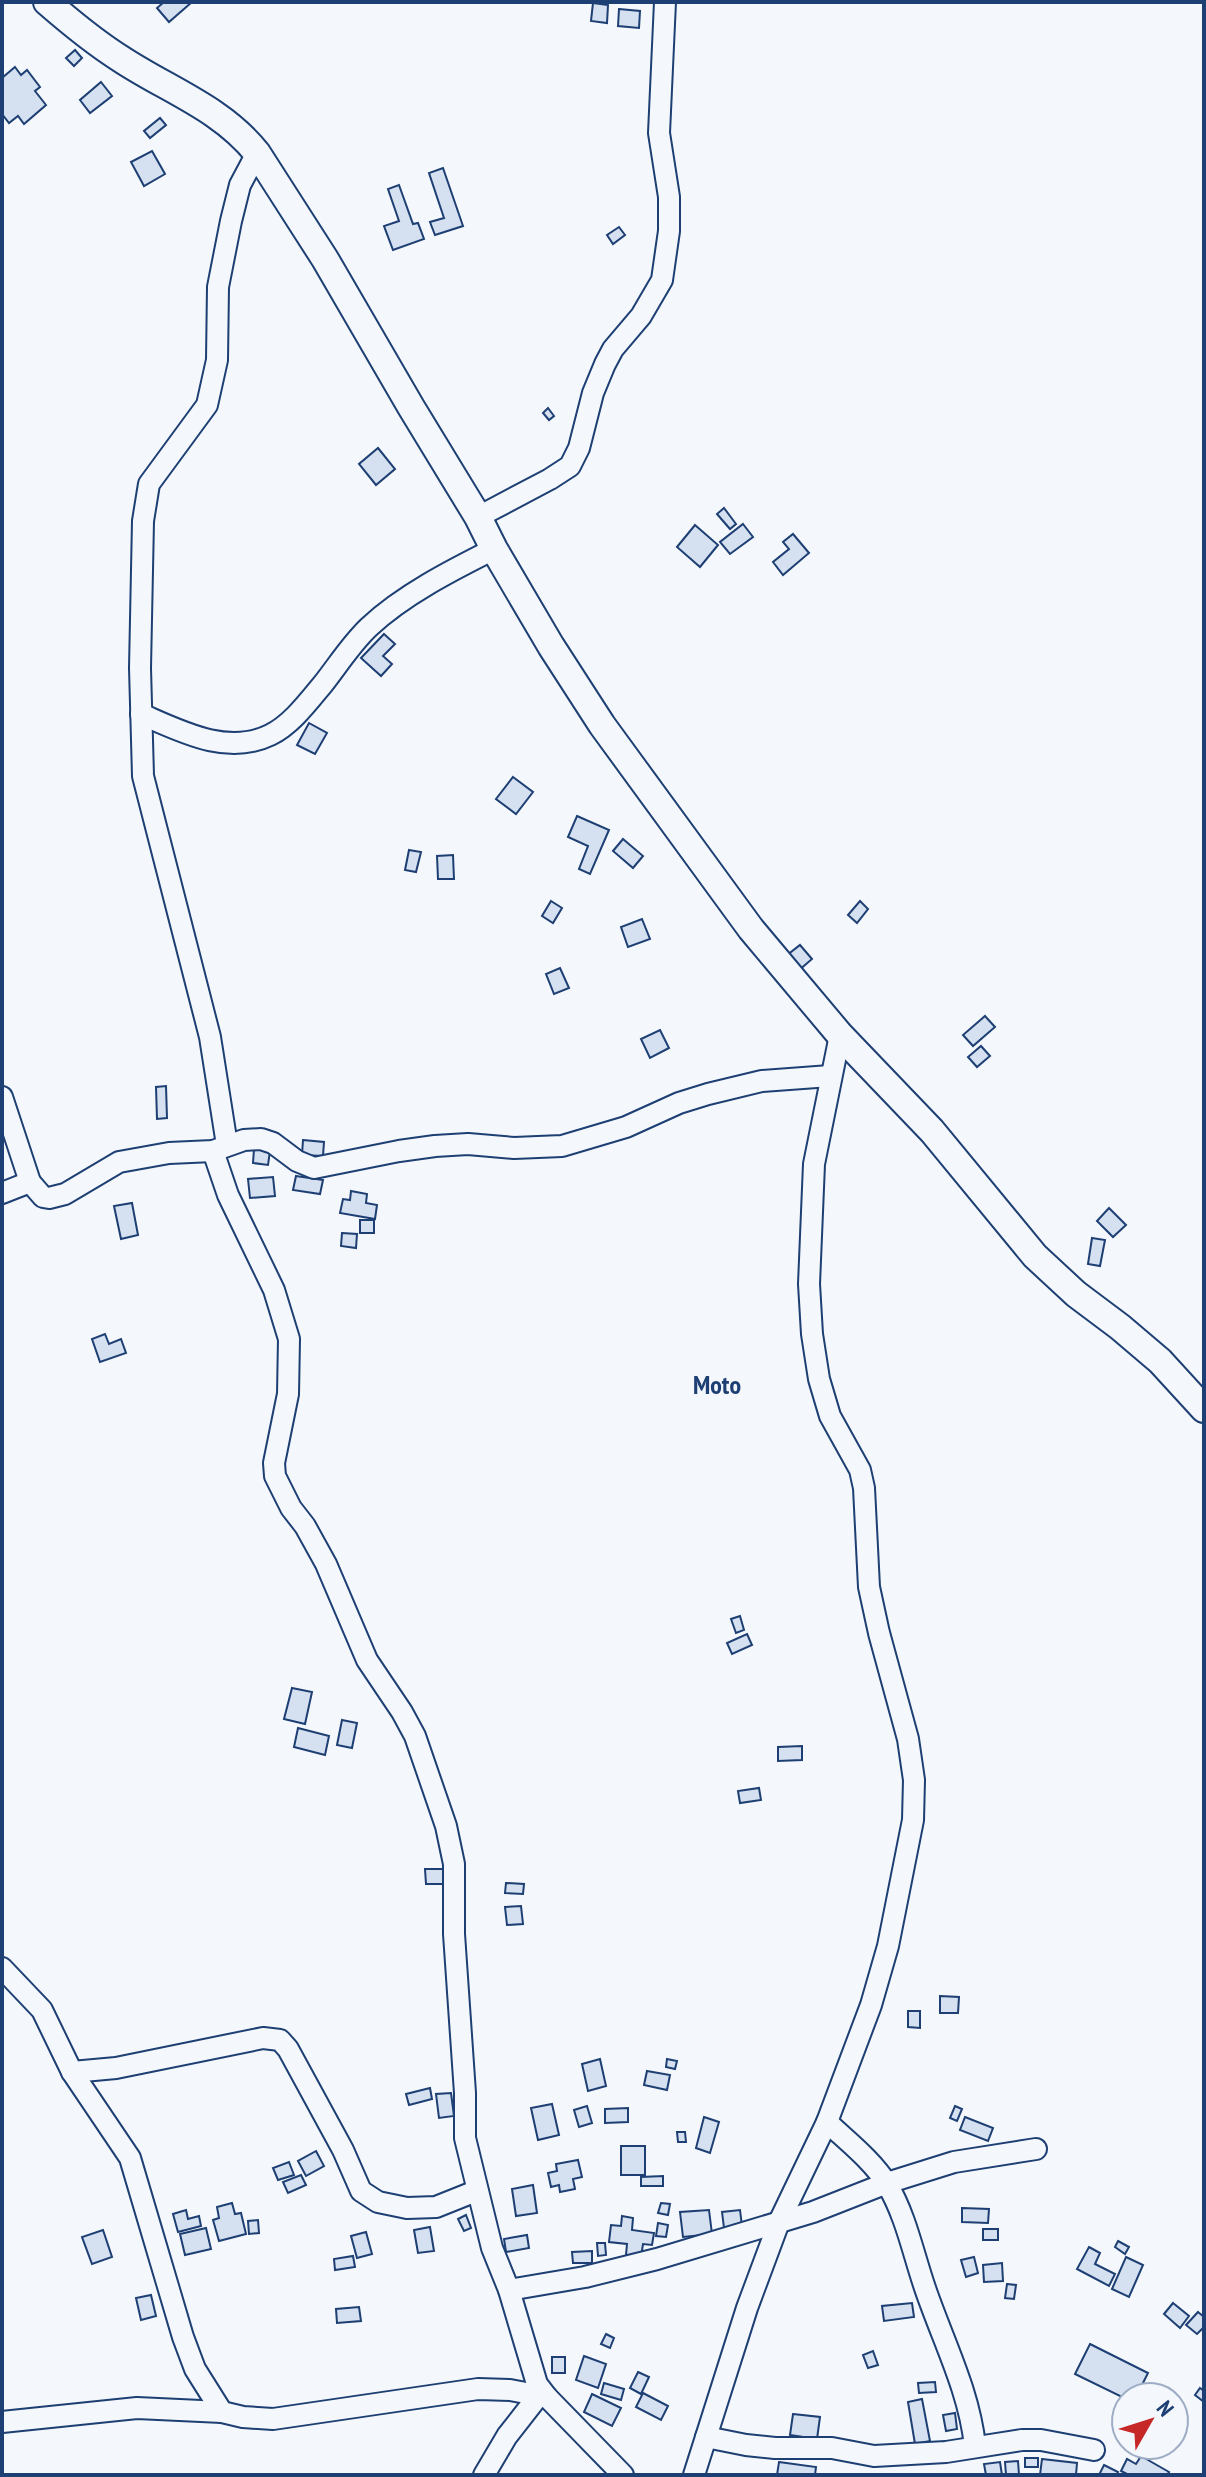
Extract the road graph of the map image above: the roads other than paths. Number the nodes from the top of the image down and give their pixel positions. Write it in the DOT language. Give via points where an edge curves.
graph roads {
  1 [pos="47,2"];
  2 [pos="665,2"];
  3 [pos="257,153"];
  4 [pos="478,517"];
  5 [pos="494,549"];
  6 [pos="141,714"];
  7 [pos="840,1035"];
  8 [pos="830,1076"];
  9 [pos="2,1097"];
  10 [pos="220,1148"];
  11 [pos="30,1182"];
  12 [pos="2,1193"];
  13 [pos="1204,1409"];
  14 [pos="2,1968"];
  15 [pos="72,2072"];
  16 [pos="827,2122"];
  17 [pos="1036,2149"];
  18 [pos="887,2183"];
  19 [pos="476,2191"];
  20 [pos="779,2222"];
  21 [pos="509,2290"];
  22 [pos="543,2396"];
  23 [pos="222,2412"];
  24 [pos="2,2422"];
  25 [pos="706,2437"];
  26 [pos="975,2446"];
  27 [pos="1094,2450"];
  28 [pos="484,2475"];
  29 [pos="623,2475"];
  30 [pos="694,2475"];
  1 -- 3 [label="street" via="123,60 217,114"];
  2 -- 4 [label="street" via="659,133 669,231 662,280 605,364 570,466"];
  3 -- 4 [label="street"];
  3 -- 6 [label="street" via="240,185 231,221 218,287 217,360 207,405 156,472 146,495"];
  4 -- 5 [label="street"];
  5 -- 6 [label="street" via="455,568 373,624 295,715 270,735 233,743 209,741"];
  5 -- 7 [label="street" via="602,725 751,929"];
  6 -- 10 [label="street" via="143,776 210,1037"];
  7 -- 8 [label="street"];
  7 -- 13 [label="street" via="932,1131 1035,1256 1160,1361"];
  8 -- 10 [label="street" via="762,1081 708,1094 562,1146 435,1146 314,1168 261,1139"];
  8 -- 16 [label="street" via="814,1164 812,1334 830,1416 860,1470 873,1609 914,1780 913,1820 888,1946"];
  9 -- 11 [label="street"];
  10 -- 11 [label="street" via="119,1162 49,1198"];
  10 -- 19 [label="street" via="228,1195 274,1290 289,1339 288,1394 275,1476 326,1564 367,1660 415,1736 446,1826 454,1864 465,2138"];
  11 -- 12 [label="street"];
  14 -- 15 [label="street" via="42,2010"];
  15 -- 19 [label="street" via="280,2040 361,2191 378,2202 407,2208 436,2207"];
  15 -- 23 [label="street" via="130,2158 195,2369"];
  16 -- 18 [label="street"];
  16 -- 20 [label="street"];
  17 -- 18 [label="street" via="954,2162"];
  18 -- 20 [label="street"];
  18 -- 26 [label="street" via="962,2385"];
  19 -- 21 [label="street"];
  20 -- 21 [label="street" via="610,2272"];
  20 -- 25 [label="street"];
  21 -- 22 [label="street"];
  22 -- 23 [label="street" via="478,2389 273,2419"];
  22 -- 28 [label="street" via="507,2436"];
  22 -- 29 [label="street"];
  23 -- 24 [label="street" via="137,2408"];
  25 -- 26 [label="street" via="874,2456"];
  25 -- 30 [label="street"];
  26 -- 27 [label="street" via="1041,2440"];
}
